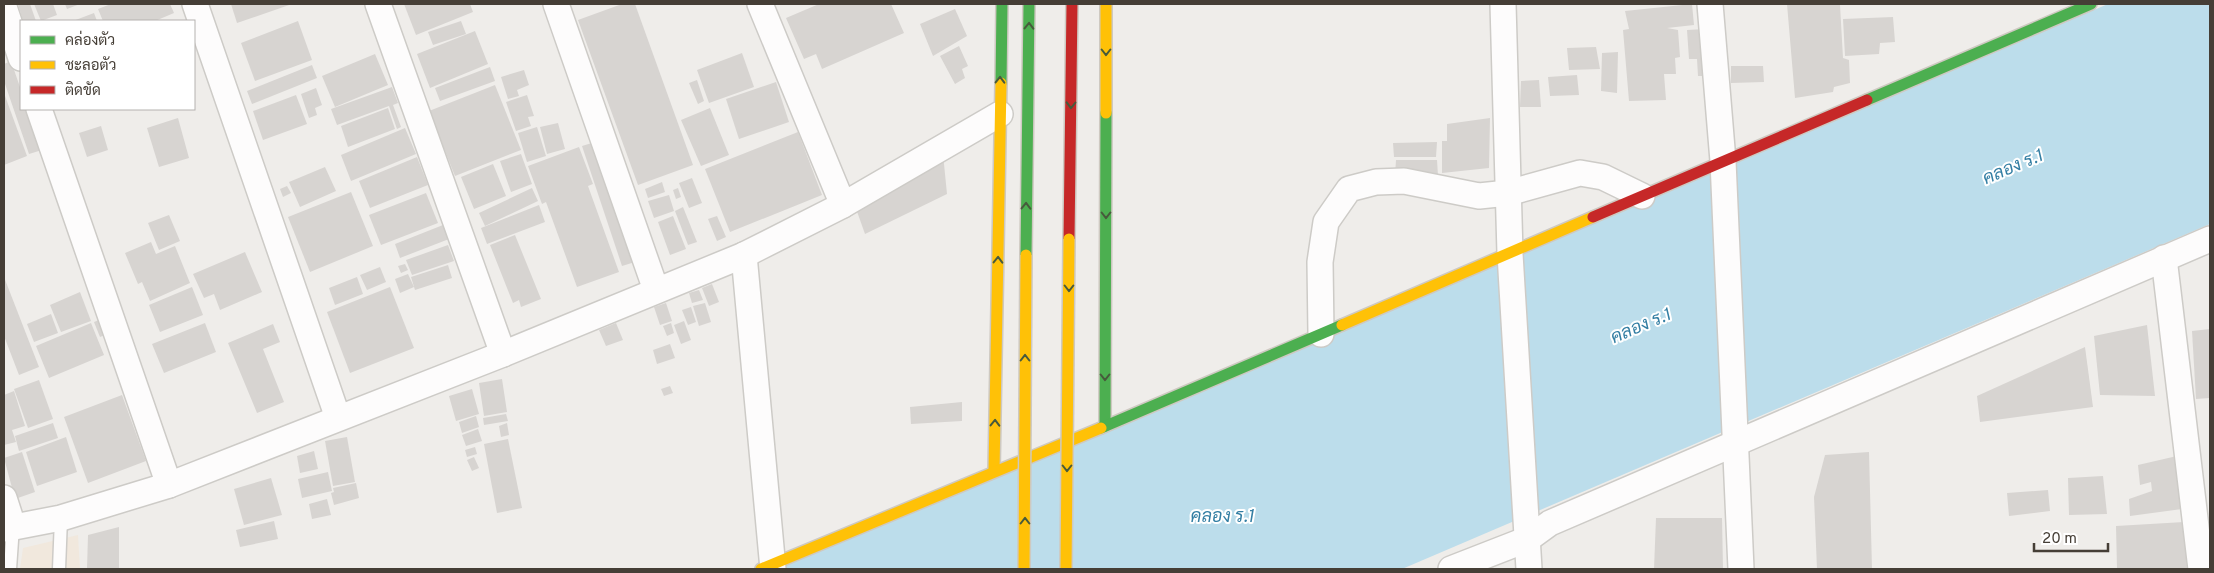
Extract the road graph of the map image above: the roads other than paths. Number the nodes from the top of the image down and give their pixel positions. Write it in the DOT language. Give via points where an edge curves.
graph roads {
  1 [pos="195,4"];
  2 [pos="378,4"];
  3 [pos="556,4"];
  4 [pos="760,4"];
  5 [pos="1002,4"];
  6 [pos="1029,4"];
  7 [pos="1072,4"];
  8 [pos="1106,4"];
  9 [pos="1503,4"];
  10 [pos="1710,4"];
  11 [pos="2091,4"];
  12 [pos="4,7"];
  13 [pos="20,55"];
  14 [pos="39,110"];
  15 [pos="1000,114"];
  16 [pos="1723,161"];
  17 [pos="1508,193"];
  18 [pos="1642,196"];
  19 [pos="843,205"];
  20 [pos="2210,239"];
  21 [pos="1510,254"];
  22 [pos="744,255"];
  23 [pos="2164,258"];
  24 [pos="656,290"];
  25 [pos="1321,334"];
  26 [pos="503,354"];
  27 [pos="338,418"];
  28 [pos="1106,426"];
  29 [pos="1735,431"];
  30 [pos="994,472"];
  31 [pos="169,485"];
  32 [pos="4,498"];
  33 [pos="61,518"];
  34 [pos="8,528"];
  35 [pos="1528,539"];
  36 [pos="769,567"];
  37 [pos="10,569"];
  38 [pos="59,569"];
  39 [pos="1024,569"];
  40 [pos="1066,569"];
  41 [pos="1451,569"];
  42 [pos="1529,569"];
  43 [pos="1741,569"];
  44 [pos="2201,569"];
  1 -- 27 [label="street"];
  2 -- 26 [label="street"];
  3 -- 24 [label="street"];
  4 -- 19 [label="street"];
  15 -- 5 [label="main road, one-way"];
  39 -- 6 [label="main road, one-way, bridge"];
  7 -- 40 [label="main road, one-way, bridge"];
  8 -- 28 [label="main road, one-way"];
  9 -- 17 [label="street"];
  10 -- 16 [label="street"];
  11 -- 16 [label="main road"];
  12 -- 13 [label="street"];
  14 -- 31 [label="street"];
  15 -- 19 [label="street"];
  30 -- 15 [label="main road, one-way"];
  16 -- 18 [label="main road"];
  16 -- 29 [label="street"];
  17 -- 18 [label="street" via="1580,173 1603,177"];
  17 -- 21 [label="street"];
  17 -- 25 [label="street" via="1479,196 1404,181 1376,182 1349,189 1326,222 1320,262"];
  18 -- 21 [label="main road"];
  19 -- 22 [label="street"];
  20 -- 23 [label="street"];
  21 -- 25 [label="main road"];
  21 -- 35 [label="street"];
  22 -- 24 [label="street"];
  22 -- 36 [label="street"];
  23 -- 29 [label="street"];
  23 -- 44 [label="street"];
  24 -- 26 [label="street"];
  25 -- 28 [label="main road"];
  26 -- 27 [label="street"];
  27 -- 31 [label="street"];
  28 -- 30 [label="main road"];
  29 -- 35 [label="street" via="1550,523"];
  29 -- 43 [label="street"];
  30 -- 36 [label="main road"];
  31 -- 33 [label="street"];
  32 -- 34 [label="street"];
  33 -- 34 [label="street"];
  33 -- 38 [label="lane"];
  34 -- 37 [label="lane"];
  35 -- 41 [label="street"];
  35 -- 42 [label="street"];
}
